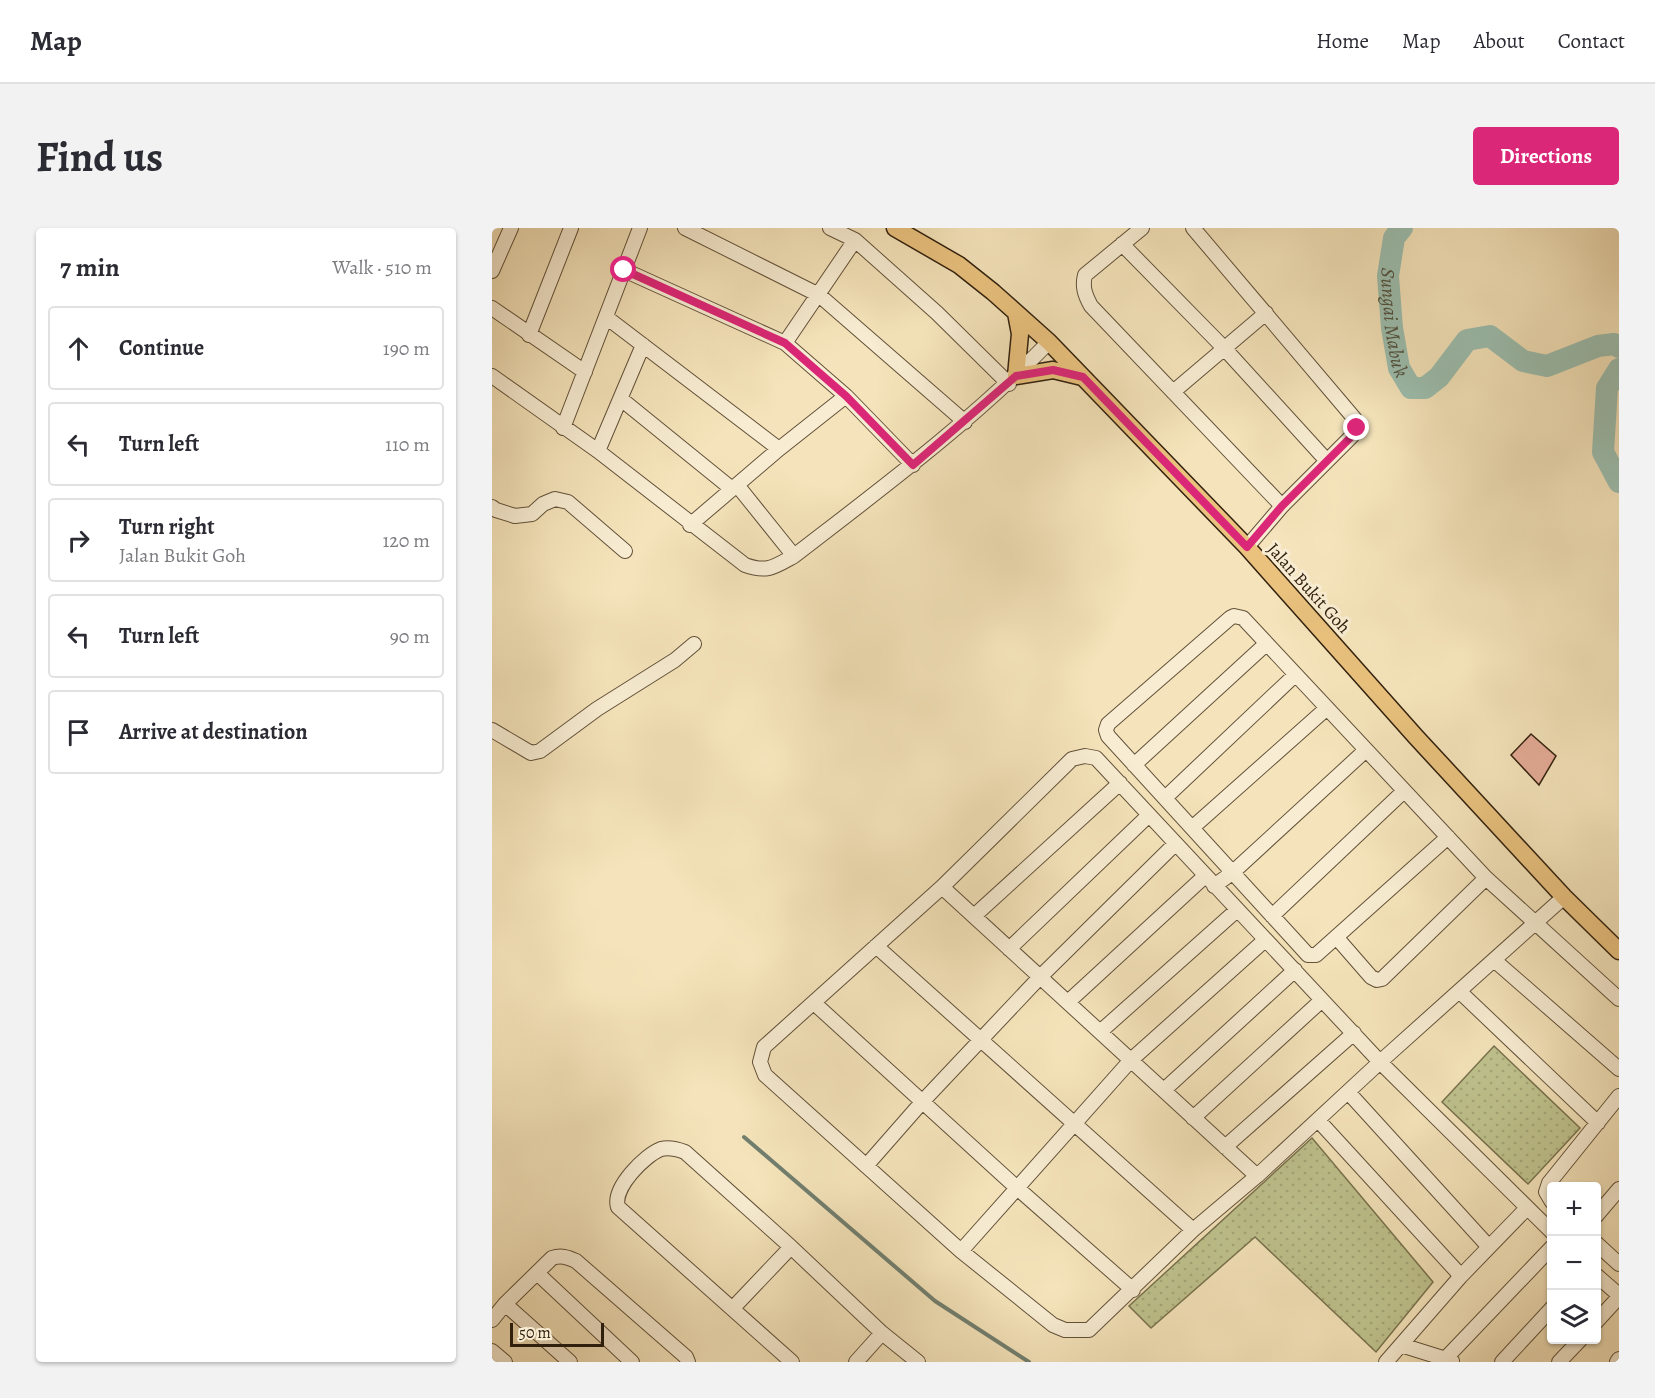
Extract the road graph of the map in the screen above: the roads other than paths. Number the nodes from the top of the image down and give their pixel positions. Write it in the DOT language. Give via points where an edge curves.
graph roads {
  1 [pos="511,228"];
  2 [pos="571,228"];
  3 [pos="640,228"];
  4 [pos="685,228"];
  5 [pos="830,228"];
  6 [pos="895,228"];
  7 [pos="1142,228"];
  8 [pos="1193,228"];
  9 [pos="855,240"];
  10 [pos="1122,244"];
  11 [pos="624,270"];
  12 [pos="492,271"];
  13 [pos="819,296"];
  14 [pos="492,308"];
  15 [pos="1016,313"];
  16 [pos="1266,313"];
  17 [pos="606,317"];
  18 [pos="529,335"];
  19 [pos="1049,342"];
  20 [pos="785,343"];
  21 [pos="643,345"];
  22 [pos="1224,348"];
  23 [pos="585,372"];
  24 [pos="492,376"];
  25 [pos="1083,377"];
  26 [pos="1012,380"];
  27 [pos="1173,392"];
  28 [pos="846,396"];
  29 [pos="621,399"];
  30 [pos="965,422"];
  31 [pos="563,428"];
  32 [pos="779,449"];
  33 [pos="598,451"];
  34 [pos="1327,461"];
  35 [pos="913,465"];
  36 [pos="735,487"];
  37 [pos="1282,506"];
  38 [pos="492,507"];
  39 [pos="690,525"];
  40 [pos="1247,547"];
  41 [pos="626,551"];
  42 [pos="794,556"];
  43 [pos="694,644"];
  44 [pos="1266,644"];
  45 [pos="1295,675"];
  46 [pos="1327,708"];
  47 [pos="492,730"];
  48 [pos="1366,750"];
  49 [pos="1134,765"];
  50 [pos="1120,783"];
  51 [pos="1404,791"];
  52 [pos="1165,798"];
  53 [pos="1148,816"];
  54 [pos="1192,828"];
  55 [pos="1448,837"];
  56 [pos="1175,844"];
  57 [pos="1232,873"];
  58 [pos="1486,878"];
  59 [pos="1209,881"];
  60 [pos="942,887"];
  61 [pos="1564,897"];
  62 [pos="1237,910"];
  63 [pos="974,916"];
  64 [pos="1272,916"];
  65 [pos="1536,922"];
  66 [pos="1336,938"];
  67 [pos="1265,940"];
  68 [pos="876,946"];
  69 [pos="1009,949"];
  70 [pos="1619,951"];
  71 [pos="1494,960"];
  72 [pos="1295,970"];
  73 [pos="1040,977"];
  74 [pos="1459,991"];
  75 [pos="1619,999"];
  76 [pos="1322,1000"];
  77 [pos="1068,1002"];
  78 [pos="814,1003"];
  79 [pos="1100,1032"];
  80 [pos="1354,1033"];
  81 [pos="981,1039"];
  82 [pos="1131,1060"];
  83 [pos="1380,1062"];
  84 [pos="1619,1069"];
  85 [pos="1164,1090"];
  86 [pos="1348,1092"];
  87 [pos="1619,1096"];
  88 [pos="923,1101"];
  89 [pos="1193,1118"];
  90 [pos="1318,1120"];
  91 [pos="1598,1122"];
  92 [pos="1073,1124"];
  93 [pos="1225,1146"];
  94 [pos="866,1166"];
  95 [pos="1257,1176"];
  96 [pos="1551,1182"];
  97 [pos="1016,1187"];
  98 [pos="1619,1189"];
  99 [pos="1527,1208"];
  100 [pos="1601,1210"];
  101 [pos="1547,1228"];
  102 [pos="1193,1230"];
  103 [pos="791,1247"];
  104 [pos="1489,1248"];
  105 [pos="1601,1248"];
  106 [pos="961,1251"];
  107 [pos="1547,1251"];
  108 [pos="1619,1264"];
  109 [pos="537,1273"];
  110 [pos="1461,1276"];
  111 [pos="1601,1280"];
  112 [pos="1133,1290"];
  113 [pos="1619,1296"];
  114 [pos="505,1304"];
  115 [pos="733,1308"];
  116 [pos="1547,1312"];
  117 [pos="1601,1316"];
  118 [pos="492,1320"];
  119 [pos="882,1333"];
  120 [pos="1576,1344"];
  121 [pos="1401,1345"];
  122 [pos="492,1351"];
  123 [pos="1450,1360"];
  124 [pos="505,1362"];
  125 [pos="570,1362"];
  126 [pos="632,1362"];
  127 [pos="688,1362"];
  128 [pos="792,1362"];
  129 [pos="856,1362"];
  130 [pos="918,1362"];
  131 [pos="1386,1362"];
  132 [pos="1502,1362"];
  133 [pos="1559,1362"];
  1 -- 12 [label="street"];
  2 -- 18 [label="street"];
  3 -- 11 [label="street"];
  4 -- 13 [label="street"];
  5 -- 9 [label="street"];
  6 -- 15 [label="main road, Jalan Bukit Goh" via="959,265"];
  7 -- 10 [label="street"];
  8 -- 16 [label="street"];
  9 -- 13 [label="street"];
  9 -- 26 [label="street"];
  10 -- 22 [label="street"];
  10 -- 27 [label="street" via="1085,275 1085,295"];
  11 -- 17 [label="street"];
  11 -- 20 [label="street"];
  13 -- 20 [label="street"];
  13 -- 30 [label="street"];
  14 -- 18 [label="street"];
  15 -- 19 [label="main road, Jalan Bukit Goh"];
  15 -- 26 [label="main road" via="1020,334"];
  16 -- 22 [label="street"];
  16 -- 34 [label="street" via="1354,418 1357,428 1352,436"];
  17 -- 21 [label="street"];
  17 -- 23 [label="street"];
  18 -- 23 [label="street"];
  19 -- 25 [label="main road, Jalan Bukit Goh"];
  19 -- 26 [label="street"];
  20 -- 28 [label="street"];
  21 -- 29 [label="street"];
  21 -- 32 [label="street"];
  22 -- 27 [label="street"];
  22 -- 34 [label="street"];
  23 -- 31 [label="street"];
  24 -- 31 [label="street"];
  25 -- 26 [label="main road" via="1053,370"];
  25 -- 40 [label="main road, Jalan Bukit Goh"];
  26 -- 30 [label="street"];
  27 -- 37 [label="street"];
  28 -- 32 [label="street"];
  28 -- 35 [label="street"];
  29 -- 33 [label="street"];
  29 -- 36 [label="street"];
  30 -- 35 [label="street"];
  31 -- 33 [label="street"];
  32 -- 36 [label="street"];
  33 -- 39 [label="street"];
  34 -- 37 [label="street"];
  35 -- 42 [label="street"];
  36 -- 39 [label="street"];
  36 -- 42 [label="street"];
  37 -- 40 [label="street"];
  38 -- 41 [label="street" via="515,516 532,514 555,499 568,502"];
  39 -- 42 [label="street" via="745,565 759,570"];
  40 -- 61 [label="main road, Jalan Bukit Goh"];
  43 -- 47 [label="street" via="540,752 531,753"];
  44 -- 45 [label="street"];
  44 -- 49 [label="street"];
  44 -- 49 [label="street" via="1243,618 1230,618 1108,724 1108,736"];
  45 -- 46 [label="street"];
  45 -- 52 [label="street"];
  46 -- 48 [label="street"];
  46 -- 54 [label="street"];
  48 -- 51 [label="street"];
  48 -- 57 [label="street"];
  49 -- 52 [label="street"];
  50 -- 53 [label="street"];
  50 -- 60 [label="street" via="1096,758 1072,759"];
  50 -- 63 [label="street"];
  51 -- 55 [label="street"];
  51 -- 64 [label="street"];
  52 -- 54 [label="street"];
  53 -- 56 [label="street"];
  53 -- 69 [label="street"];
  54 -- 57 [label="street"];
  55 -- 58 [label="street"];
  55 -- 66 [label="street"];
  56 -- 59 [label="street"];
  56 -- 73 [label="street"];
  57 -- 59 [label="street"];
  57 -- 64 [label="street"];
  58 -- 65 [label="street"];
  58 -- 66 [label="street" via="1382,979 1371,977"];
  59 -- 62 [label="street"];
  59 -- 77 [label="street"];
  60 -- 63 [label="street"];
  60 -- 68 [label="street"];
  61 -- 65 [label="street"];
  61 -- 70 [label="main road, Jalan Bukit Goh"];
  62 -- 67 [label="street"];
  62 -- 79 [label="street"];
  63 -- 69 [label="street"];
  64 -- 66 [label="street" via="1308,955 1316,955"];
  65 -- 71 [label="street"];
  65 -- 75 [label="street"];
  67 -- 72 [label="street"];
  67 -- 82 [label="street"];
  68 -- 78 [label="street"];
  68 -- 81 [label="street"];
  69 -- 73 [label="street"];
  71 -- 74 [label="street"];
  71 -- 84 [label="street"];
  72 -- 76 [label="street"];
  72 -- 85 [label="street"];
  73 -- 77 [label="street"];
  73 -- 81 [label="street"];
  74 -- 83 [label="street"];
  74 -- 91 [label="street"];
  76 -- 80 [label="street"];
  76 -- 89 [label="street"];
  77 -- 79 [label="street"];
  78 -- 88 [label="street"];
  78 -- 94 [label="street" via="764,1047 760,1062 765,1075"];
  79 -- 82 [label="street"];
  80 -- 83 [label="street"];
  80 -- 93 [label="street"];
  81 -- 88 [label="street"];
  81 -- 92 [label="street"];
  82 -- 85 [label="street"];
  82 -- 92 [label="street"];
  83 -- 86 [label="street"];
  83 -- 99 [label="street"];
  85 -- 89 [label="street"];
  86 -- 90 [label="street"];
  86 -- 104 [label="street"];
  87 -- 91 [label="street"];
  88 -- 94 [label="street"];
  88 -- 97 [label="street"];
  89 -- 93 [label="street"];
  90 -- 95 [label="street"];
  90 -- 110 [label="street"];
  91 -- 96 [label="street"];
  92 -- 97 [label="street"];
  92 -- 102 [label="street"];
  93 -- 95 [label="street"];
  94 -- 106 [label="street"];
  95 -- 102 [label="street"];
  97 -- 106 [label="street"];
  97 -- 112 [label="street"];
  98 -- 100 [label="street"];
  99 -- 101 [label="street"];
  99 -- 104 [label="street"];
  102 -- 112 [label="street"];
  103 -- 115 [label="street"];
  103 -- 115 [label="street" via="685,1152 660,1150 630,1175 621,1186 618,1207"];
  103 -- 119 [label="street"];
  104 -- 110 [label="street"];
  105 -- 108 [label="street"];
  106 -- 112 [label="street" via="1053,1325 1065,1330 1089,1330"];
  107 -- 123 [label="street"];
  109 -- 114 [label="street"];
  109 -- 126 [label="street"];
  109 -- 127 [label="street" via="552,1258 576,1261"];
  110 -- 121 [label="street"];
  111 -- 113 [label="street"];
  113 -- 117 [label="street"];
  114 -- 118 [label="street"];
  114 -- 125 [label="street"];
  115 -- 128 [label="street"];
  116 -- 132 [label="street"];
  119 -- 129 [label="street"];
  119 -- 130 [label="street"];
  120 -- 133 [label="street"];
  121 -- 123 [label="street"];
  121 -- 131 [label="street"];
  122 -- 124 [label="street"];
}
